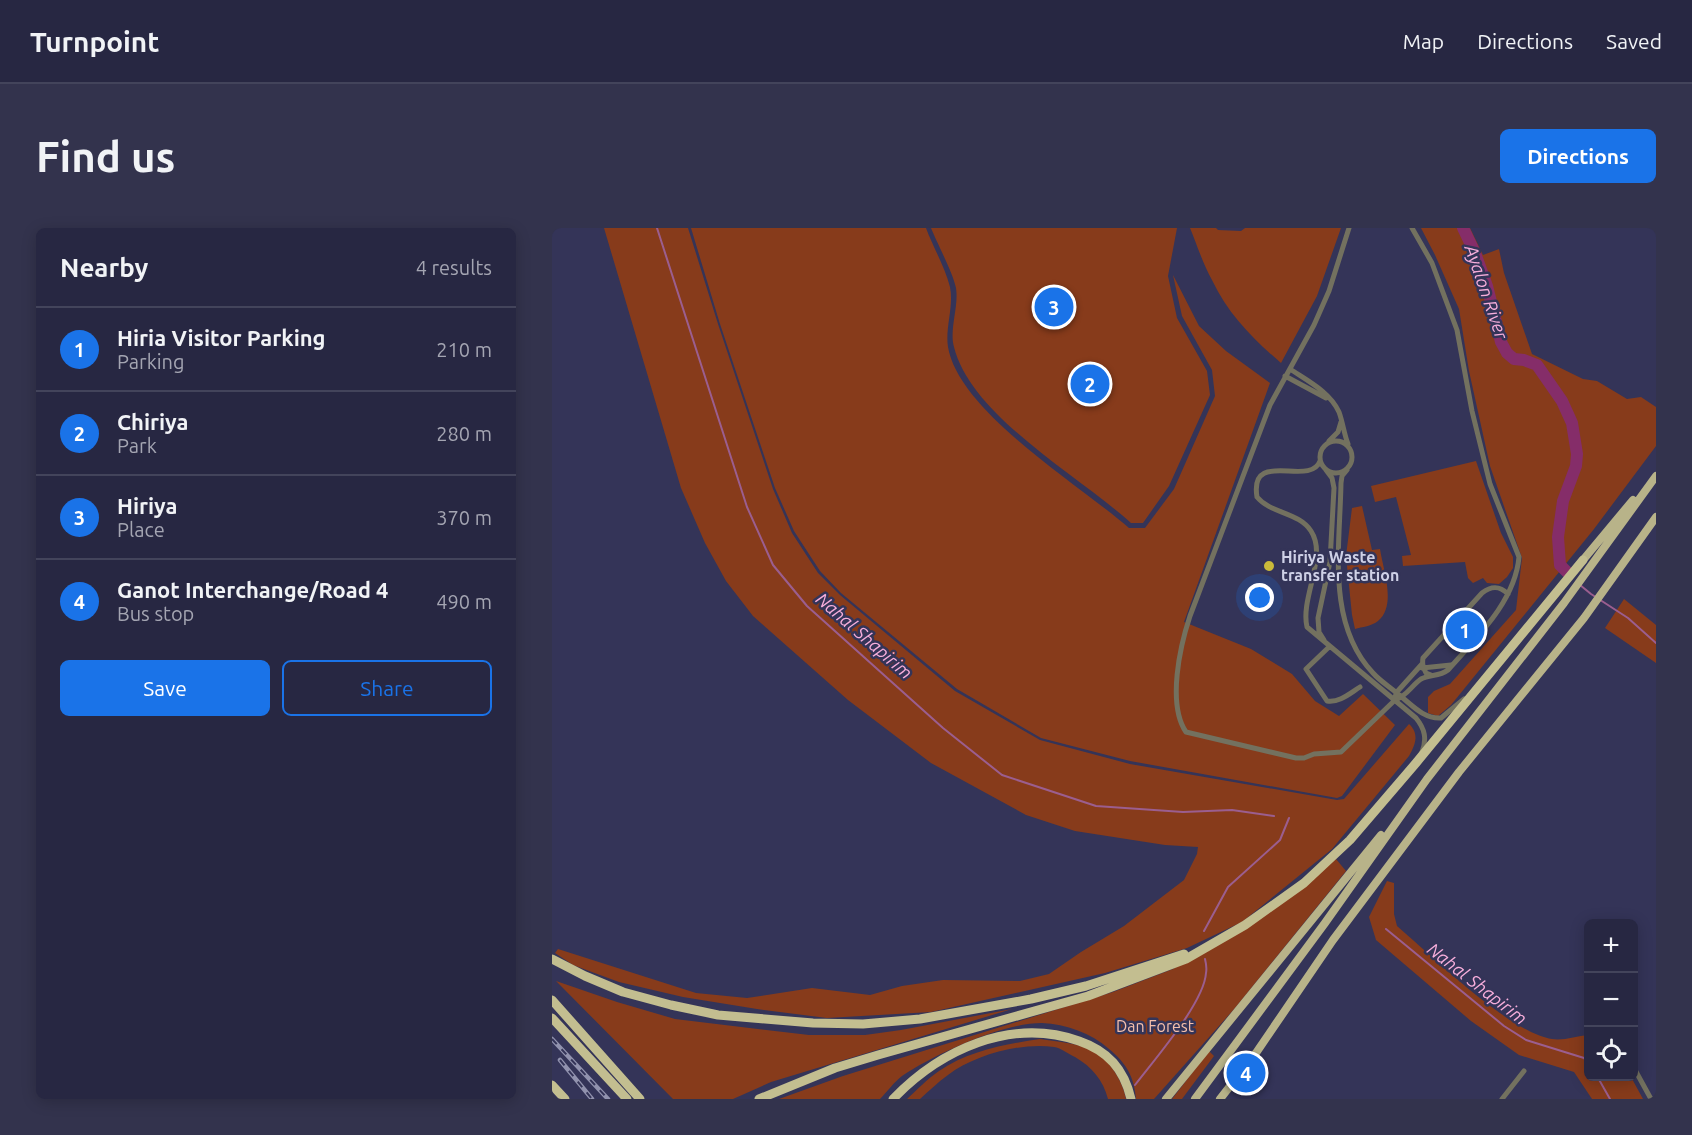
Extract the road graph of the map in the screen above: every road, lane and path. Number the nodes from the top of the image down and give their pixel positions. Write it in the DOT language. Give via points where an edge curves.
graph roads {
  1 [pos="1349,228"];
  2 [pos="1412,228"];
  3 [pos="1290,369"];
  4 [pos="1285,376"];
  5 [pos="1334,404"];
  6 [pos="1338,411"];
  7 [pos="1327,444"];
  8 [pos="1348,446"];
  9 [pos="1320,461"];
  10 [pos="1326,470"];
  11 [pos="1347,470"];
  12 [pos="1656,474"];
  13 [pos="1656,517"];
  14 [pos="1583,560"];
  15 [pos="1508,594"];
  16 [pos="1328,646"];
  17 [pos="1453,665"];
  18 [pos="1422,666"];
  19 [pos="1431,675"];
  20 [pos="1360,687"];
  21 [pos="1477,688"];
  22 [pos="1396,693"];
  23 [pos="1402,698"];
  24 [pos="1395,700"];
  25 [pos="1416,763"];
  26 [pos="1427,779"];
  27 [pos="1218,942"];
  28 [pos="552,959"];
  29 [pos="552,1000"];
  30 [pos="552,1018"];
  31 [pos="610,1066"];
  32 [pos="1524,1071"];
  33 [pos="1638,1075"];
  34 [pos="552,1085"];
  35 [pos="565,1099"];
  36 [pos="627,1099"];
  37 [pos="640,1099"];
  38 [pos="647,1099"];
  39 [pos="759,1099"];
  40 [pos="892,1099"];
  41 [pos="1131,1099"];
  42 [pos="1166,1099"];
  43 [pos="1196,1099"];
  44 [pos="1220,1099"];
  45 [pos="1502,1099"];
  46 [pos="1652,1099"];
  1 -- 3 [label="street" via="1329,291"];
  2 -- 15 [label="street" via="1432,263 1457,330 1490,484 1519,557"];
  3 -- 4 [label="street"];
  3 -- 5 [label="street"];
  4 -- 5 [label="street"];
  4 -- 24 [label="street" via="1270,405 1181,643 1177,683 1184,729 1304,758 1341,752"];
  5 -- 6 [label="street"];
  6 -- 7 [label="street" via="1341,426"];
  6 -- 8 [label="street"];
  7 -- 8 [label="street" via="1335,441"];
  7 -- 9 [label="street"];
  8 -- 11 [label="street" via="1352,458"];
  9 -- 10 [label="street"];
  9 -- 16 [label="street" via="1308,472 1269,471 1259,479 1256,491 1262,502 1295,518 1311,531 1316,554 1305,620 1307,627"];
  10 -- 11 [label="street" via="1336,474"];
  10 -- 16 [label="street" via="1334,488 1328,572 1318,618 1319,632"];
  11 -- 22 [label="street" via="1341,483 1338,544 1346,627 1373,673"];
  12 -- 14 [label="highway"];
  12 -- 26 [label="highway" via="1564,603"];
  13 -- 44 [label="highway" via="1584,618 1445,790"];
  14 -- 21 [label="highway"];
  15 -- 17 [label="street"];
  15 -- 18 [label="street" via="1495,587 1482,593 1427,652"];
  16 -- 20 [label="street" via="1306,669 1322,696 1332,702"];
  16 -- 24 [label="street"];
  17 -- 18 [label="street"];
  17 -- 19 [label="street" via="1441,675"];
  18 -- 19 [label="street"];
  18 -- 22 [label="street"];
  19 -- 23 [label="street" via="1422,678"];
  21 -- 23 [label="street" via="1441,718 1427,716"];
  21 -- 25 [label="highway"];
  22 -- 23 [label="street"];
  22 -- 24 [label="street"];
  23 -- 24 [label="street"];
  24 -- 25 [label="street" via="1424,730 1425,743"];
  25 -- 27 [label="highway" via="1322,867 1278,903"];
  26 -- 42 [label="highway"];
  26 -- 43 [label="highway"];
  27 -- 28 [label="highway" via="1133,972 1053,993 920,1019 863,1024 718,1015 623,992"];
  27 -- 39 [label="highway" via="1166,968 1088,996 835,1068"];
  29 -- 31 [label="highway"];
  30 -- 36 [label="highway"];
  31 -- 37 [label="highway"];
  31 -- 38 [label="highway"];
  32 -- 45 [label="street"];
  33 -- 46 [label="street"];
  34 -- 35 [label="highway"];
  40 -- 41 [label="highway" via="927,1070 965,1049 998,1036 1022,1032 1053,1034 1100,1050 1119,1068"];
}
